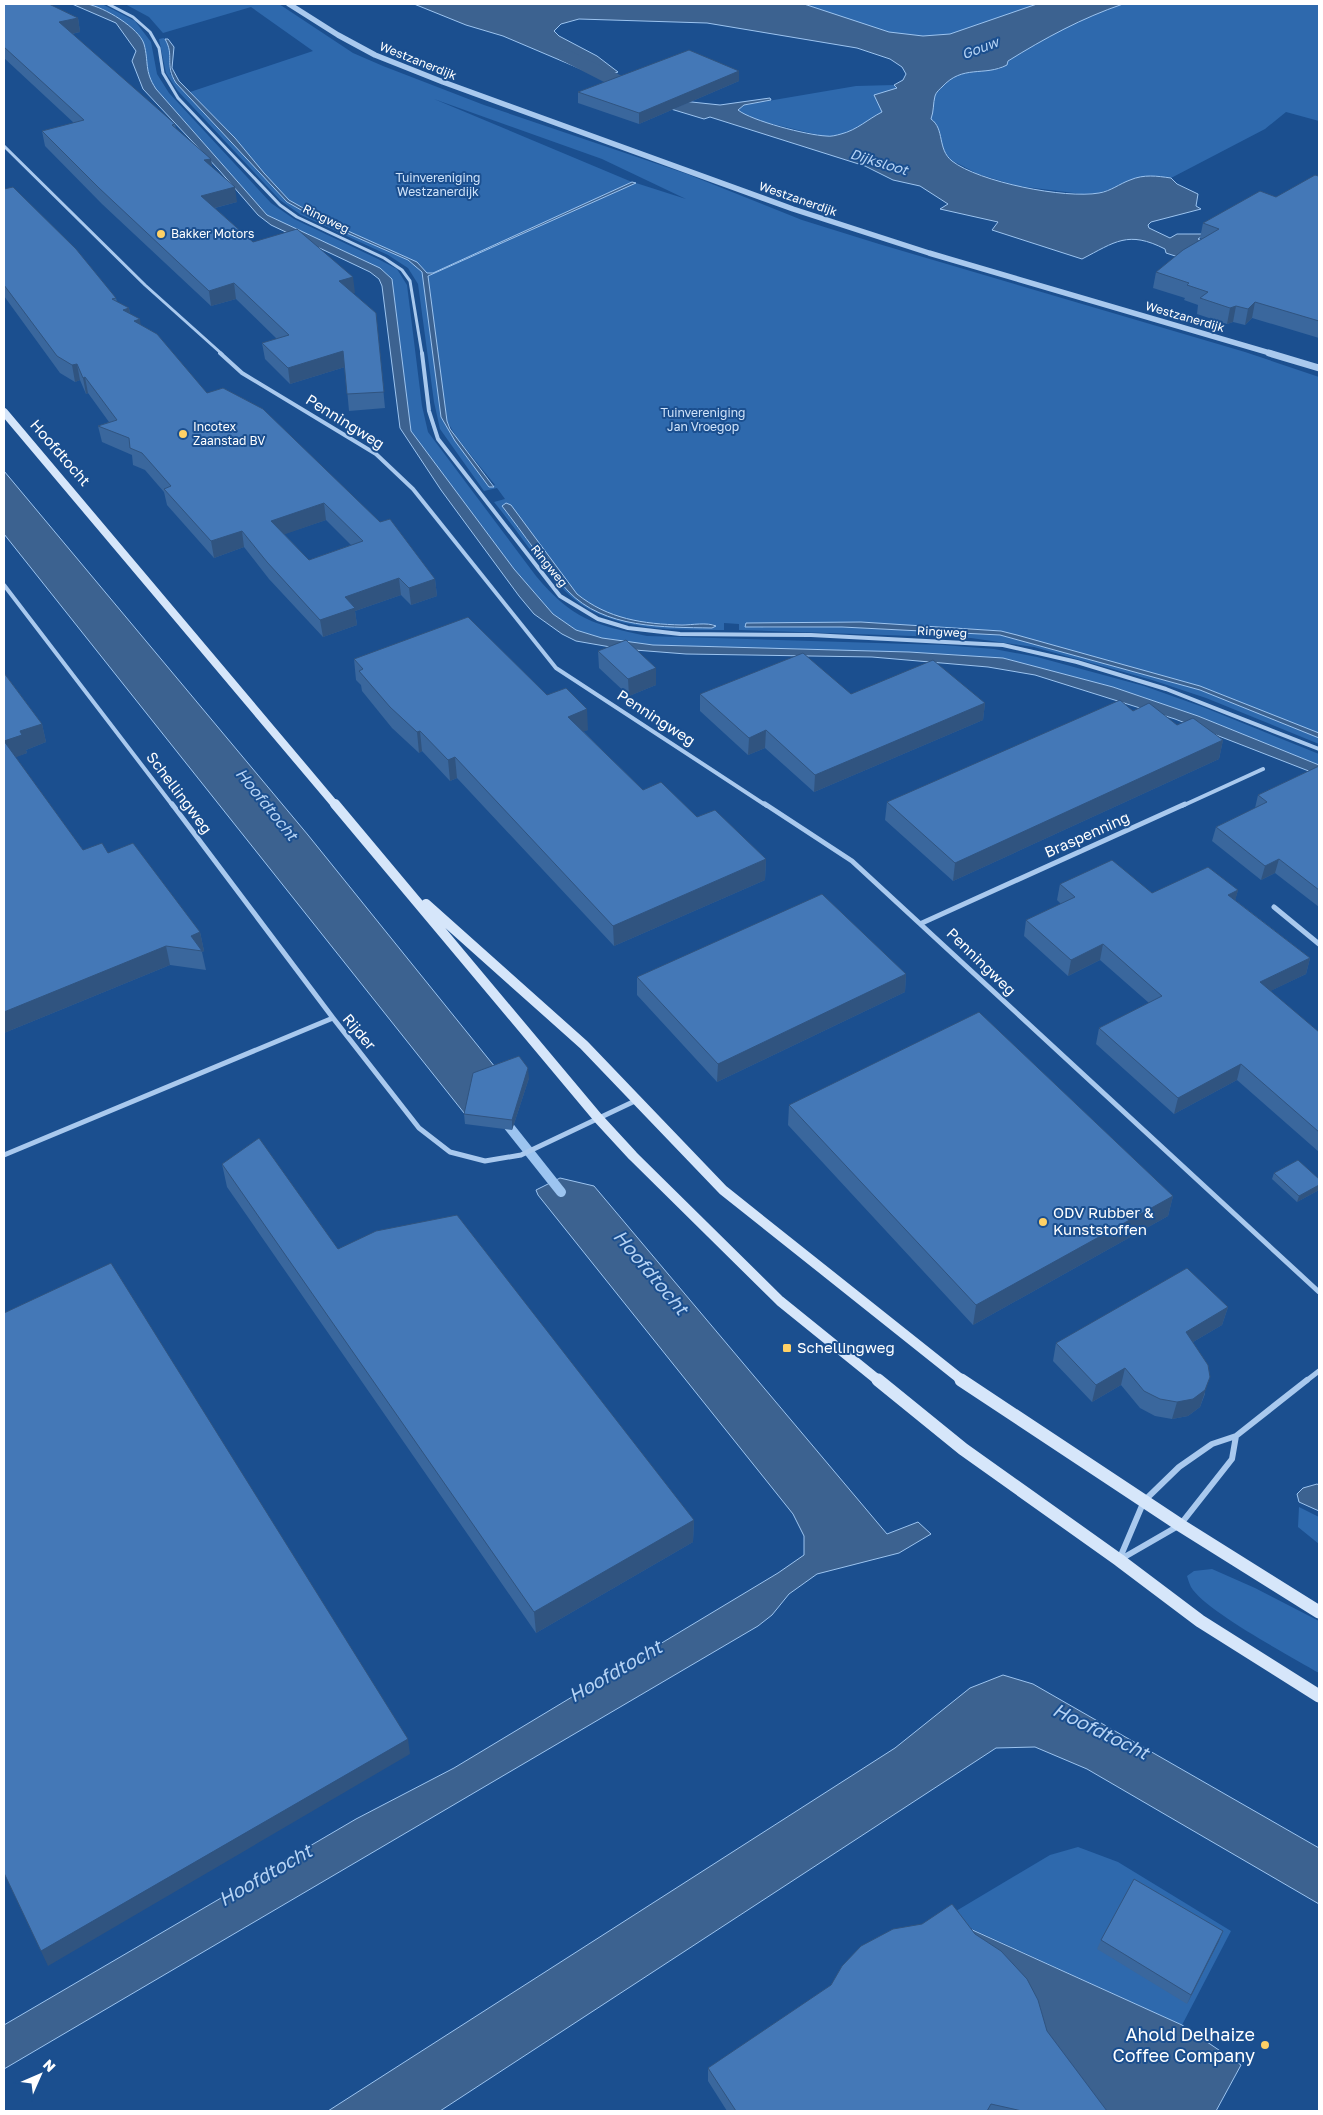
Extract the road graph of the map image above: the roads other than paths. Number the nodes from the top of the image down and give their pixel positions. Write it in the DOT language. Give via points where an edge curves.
graph roads {
  1 [pos="108,4"];
  2 [pos="289,4"];
  3 [pos="4,146"];
  4 [pos="1319,368"];
  5 [pos="4,412"];
  6 [pos="4,585"];
  7 [pos="1319,749"];
  8 [pos="1263,769"];
  9 [pos="401,882"];
  10 [pos="1274,907"];
  11 [pos="922,923"];
  12 [pos="1319,944"];
  13 [pos="333,1018"];
  14 [pos="637,1100"];
  15 [pos="598,1118"];
  16 [pos="4,1155"];
  17 [pos="1319,1292"];
  18 [pos="1319,1371"];
  19 [pos="1236,1436"];
  20 [pos="1144,1501"];
  21 [pos="1180,1525"];
  22 [pos="1119,1560"];
  23 [pos="1319,1612"];
  24 [pos="1319,1696"];
  1 -- 7 [label="street, Ringweg" via="133,17 150,32 159,48 163,73 178,98 280,205 384,258 410,280 429,410 438,439 560,596 598,619 628,628 680,634 811,635 1003,645 1077,662 1166,689"];
  2 -- 4 [label="street, Westzanerdijk" via="375,55 793,210"];
  3 -- 11 [label="street, Penningweg" via="145,285 242,374 376,454 413,489 556,668 852,861"];
  5 -- 9 [label="main road, Hoofdtocht"];
  6 -- 13 [label="street, Schellingweg"];
  8 -- 11 [label="street, Braspenning"];
  9 -- 14 [label="main road, Hoofdtocht" via="584,1045"];
  9 -- 15 [label="main road, Hoofdtocht"];
  10 -- 12 [label="street"];
  11 -- 17 [label="street, Penningweg"];
  13 -- 15 [label="street, Rijder" via="419,1128 450,1152 485,1161 522,1155"];
  13 -- 16 [label="street, Rijder"];
  14 -- 15 [label="street, Rijder"];
  14 -- 20 [label="main road, Hoofdtocht" via="723,1190 957,1376"];
  15 -- 22 [label="main road, Hoofdtocht" via="780,1301 963,1449"];
  18 -- 19 [label="street"];
  19 -- 20 [label="street" via="1212,1444 1179,1467"];
  19 -- 21 [label="street" via="1232,1459"];
  20 -- 21 [label="main road, Hoofdtocht"];
  20 -- 22 [label="street"];
  21 -- 22 [label="street"];
  21 -- 23 [label="main road, Hoofdtocht"];
  22 -- 24 [label="main road, Hoofdtocht" via="1200,1622"];
}
